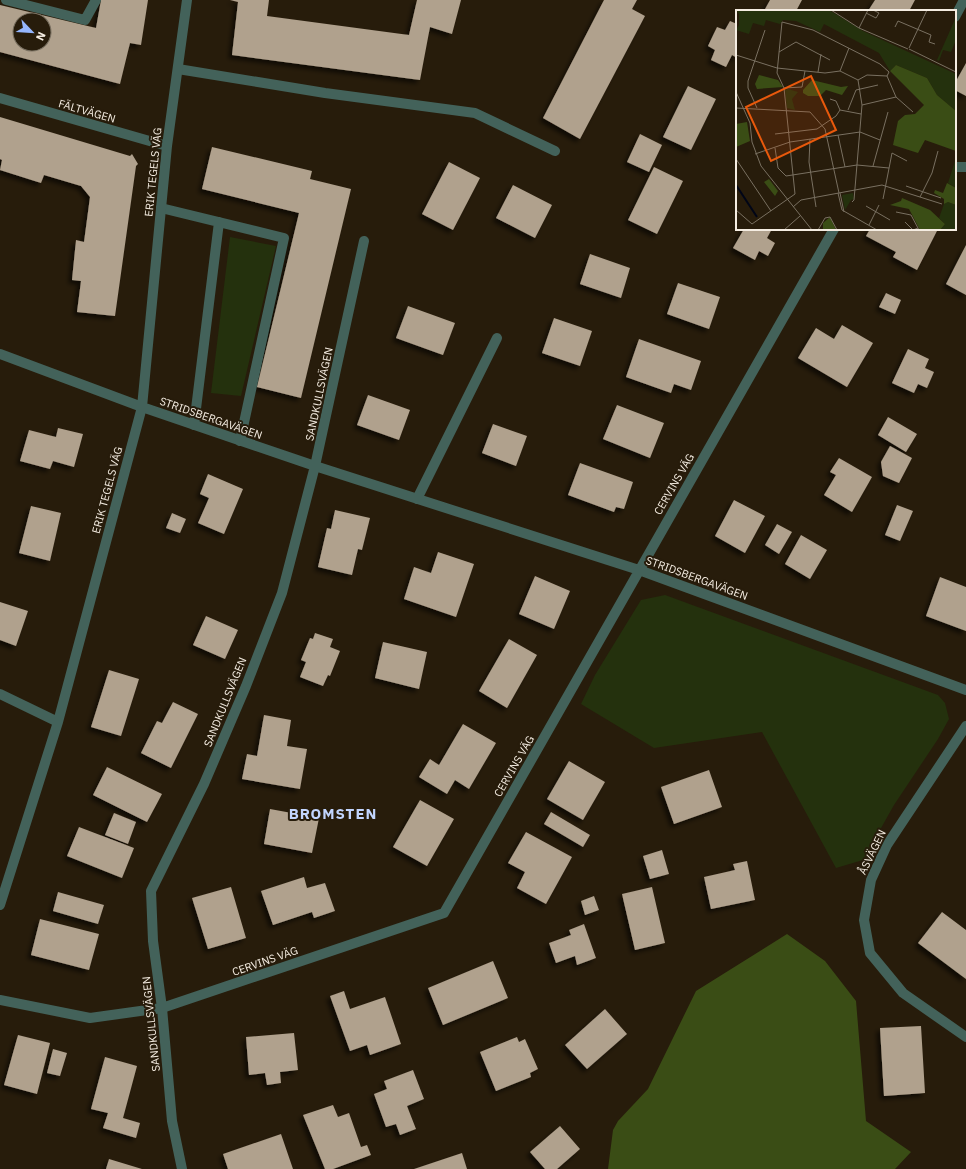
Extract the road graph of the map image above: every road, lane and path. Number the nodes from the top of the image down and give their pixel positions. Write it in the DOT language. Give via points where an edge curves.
graph roads {
  1 [pos="6,0"];
  2 [pos="96,0"];
  3 [pos="188,0"];
  4 [pos="964,0"];
  5 [pos="956,15"];
  6 [pos="178,69"];
  7 [pos="0,98"];
  8 [pos="167,146"];
  9 [pos="555,151"];
  10 [pos="161,208"];
  11 [pos="219,222"];
  12 [pos="833,230"];
  13 [pos="364,241"];
  14 [pos="497,338"];
  15 [pos="0,354"];
  16 [pos="142,407"];
  17 [pos="194,425"];
  18 [pos="240,441"];
  19 [pos="315,466"];
  20 [pos="416,499"];
  21 [pos="639,570"];
  22 [pos="966,690"];
  23 [pos="0,694"];
  24 [pos="58,722"];
  25 [pos="966,726"];
  26 [pos="0,905"];
  27 [pos="0,1000"];
  28 [pos="162,1008"];
  29 [pos="966,1036"];
  30 [pos="182,1169"];
  1 -- 2 [label="street" via="85,20"];
  3 -- 6 [label="street, ERIK TEGELS VÄG"];
  4 -- 5 [label="street"];
  6 -- 8 [label="street, ERIK TEGELS VÄG"];
  6 -- 9 [label="street" via="325,93 475,113"];
  7 -- 8 [label="street, FÄLTVÄGEN"];
  8 -- 10 [label="street, ERIK TEGELS VÄG"];
  10 -- 11 [label="street"];
  10 -- 16 [label="street, ERIK TEGELS VÄG"];
  11 -- 17 [label="street"];
  11 -- 18 [label="street" via="284,238"];
  12 -- 21 [label="street, CERVINS VÄG"];
  13 -- 19 [label="street, SANDKULLSVÄGEN"];
  14 -- 20 [label="street"];
  15 -- 16 [label="street, STRIDSBERGAVÄGEN"];
  16 -- 17 [label="street, STRIDSBERGAVÄGEN"];
  16 -- 24 [label="street, ERIK TEGELS VÄG"];
  17 -- 18 [label="street, STRIDSBERGAVÄGEN"];
  18 -- 19 [label="street, STRIDSBERGAVÄGEN"];
  19 -- 20 [label="street, STRIDSBERGAVÄGEN"];
  19 -- 28 [label="street, SANDKULLSVÄGEN" via="282,593 204,784 151,891"];
  20 -- 21 [label="street, STRIDSBERGAVÄGEN"];
  21 -- 22 [label="street, STRIDSBERGAVÄGEN"];
  21 -- 28 [label="street, CERVINS VÄG" via="444,913"];
  23 -- 24 [label="street"];
  24 -- 26 [label="street, ERIK TEGELS VÄG"];
  25 -- 29 [label="street, ÅSVÄGEN" via="887,845 871,880 864,920 870,952 903,993"];
  27 -- 28 [label="street, CERVINS VÄG" via="90,1018"];
  28 -- 30 [label="street, SANDKULLSVÄGEN" via="172,1121"];
}
